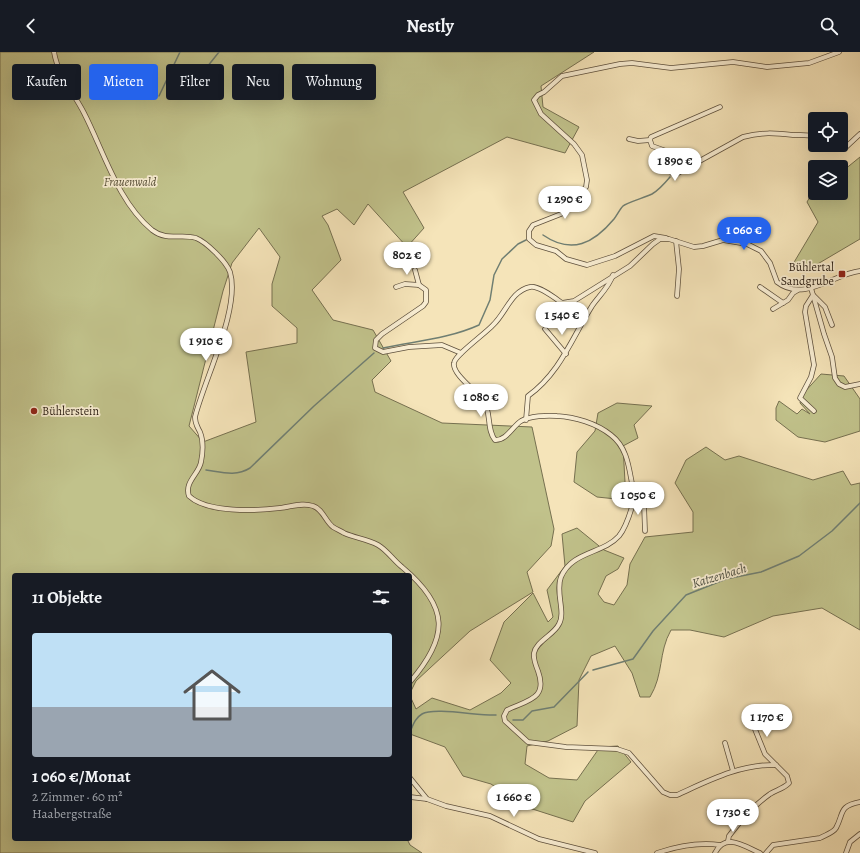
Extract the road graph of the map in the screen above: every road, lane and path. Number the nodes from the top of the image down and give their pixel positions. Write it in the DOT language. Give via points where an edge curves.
graph roads {
  1 [pos="54,52"];
  2 [pos="839,52"];
  3 [pos="720,106"];
  4 [pos="860,134"];
  5 [pos="808,135"];
  6 [pos="629,139"];
  7 [pos="650,140"];
  8 [pos="848,145"];
  9 [pos="669,239"];
  10 [pos="676,241"];
  11 [pos="415,270"];
  12 [pos="860,271"];
  13 [pos="613,275"];
  14 [pos="419,285"];
  15 [pos="396,286"];
  16 [pos="760,287"];
  17 [pos="811,288"];
  18 [pos="799,290"];
  19 [pos="813,295"];
  20 [pos="677,296"];
  21 [pos="783,302"];
  22 [pos="773,309"];
  23 [pos="832,325"];
  24 [pos="545,329"];
  25 [pos="461,353"];
  26 [pos="566,354"];
  27 [pos="860,384"];
  28 [pos="814,411"];
  29 [pos="526,420"];
  30 [pos="636,497"];
  31 [pos="645,531"];
  32 [pos="410,573"];
  33 [pos="412,574"];
  34 [pos="412,680"];
  35 [pos="750,717"];
  36 [pos="725,743"];
  37 [pos="776,765"];
  38 [pos="733,771"];
  39 [pos="412,780"];
  40 [pos="412,797"];
  41 [pos="427,799"];
  42 [pos="860,802"];
  43 [pos="860,834"];
  44 [pos="728,841"];
  45 [pos="720,845"];
  46 [pos="595,853"];
  47 [pos="657,853"];
  48 [pos="715,853"];
  49 [pos="760,853"];
  50 [pos="766,853"];
  51 [pos="846,853"];
  1 -- 32 [label="street" via="61,77 79,103 116,182 137,216 163,236 196,238 218,254 229,271 231,293 223,333 195,417 203,449 200,468 188,485 189,496 213,507 271,509 291,505 313,506 320,509 333,526 350,536 382,548"];
  2 -- 9 [label="street" via="809,63 767,67 733,62 671,68 620,64 562,76 538,95 534,100 541,114 574,144 582,155 587,180 586,186 561,214 533,225 529,231 529,239 566,259 588,265 615,256 654,236"];
  3 -- 7 [label="street"];
  4 -- 8 [label="street"];
  5 -- 7 [label="street" via="774,132 753,134 676,174 672,174 666,151 652,146"];
  6 -- 7 [label="street"];
  9 -- 10 [label="street"];
  9 -- 13 [label="street" via="652,244 630,266"];
  10 -- 18 [label="street" via="694,247 724,240 747,244 761,251 770,263 777,282"];
  10 -- 20 [label="street" via="679,269"];
  11 -- 14 [label="street"];
  12 -- 17 [label="street"];
  13 -- 25 [label="street" via="574,301 562,302 539,287 532,286 519,291 494,324"];
  13 -- 26 [label="street" via="586,316"];
  14 -- 15 [label="street"];
  14 -- 25 [label="street" via="426,290 426,302 382,334 376,340 375,348 383,352 442,345"];
  16 -- 21 [label="street"];
  17 -- 18 [label="street"];
  17 -- 19 [label="street"];
  18 -- 21 [label="street"];
  19 -- 23 [label="street" via="825,306"];
  19 -- 27 [label="street" via="832,357 835,378 845,387"];
  19 -- 28 [label="street" via="805,312 814,365 800,398"];
  21 -- 22 [label="street"];
  24 -- 26 [label="street"];
  25 -- 29 [label="street" via="454,364 455,371 476,391 486,405 495,440 503,438"];
  26 -- 29 [label="street" via="548,378 528,396"];
  29 -- 30 [label="street" via="547,416 570,418 593,424 611,435 620,444 628,460"];
  30 -- 31 [label="street" via="644,504"];
  30 -- 38 [label="street" via="620,534 609,544 583,554 565,570 559,586 562,616 559,625 534,653 534,661 542,682 541,690 534,698 507,710 505,720 528,742 566,747 617,749 630,753 663,792 670,795 677,795"];
  33 -- 34 [label="street" via="428,593 437,614 439,635 424,665"];
  35 -- 37 [label="street" via="765,754"];
  36 -- 38 [label="street"];
  37 -- 38 [label="street"];
  37 -- 44 [label="street" via="787,776 789,783 747,812 728,836"];
  39 -- 41 [label="street"];
  40 -- 41 [label="street"];
  41 -- 46 [label="street" via="490,816 539,839"];
  42 -- 50 [label="street" via="842,811 836,828 820,838 773,845"];
  43 -- 51 [label="street" via="850,842"];
  44 -- 45 [label="street"];
  44 -- 49 [label="street"];
  45 -- 47 [label="street" via="702,843 673,847"];
  45 -- 48 [label="street"];
}
